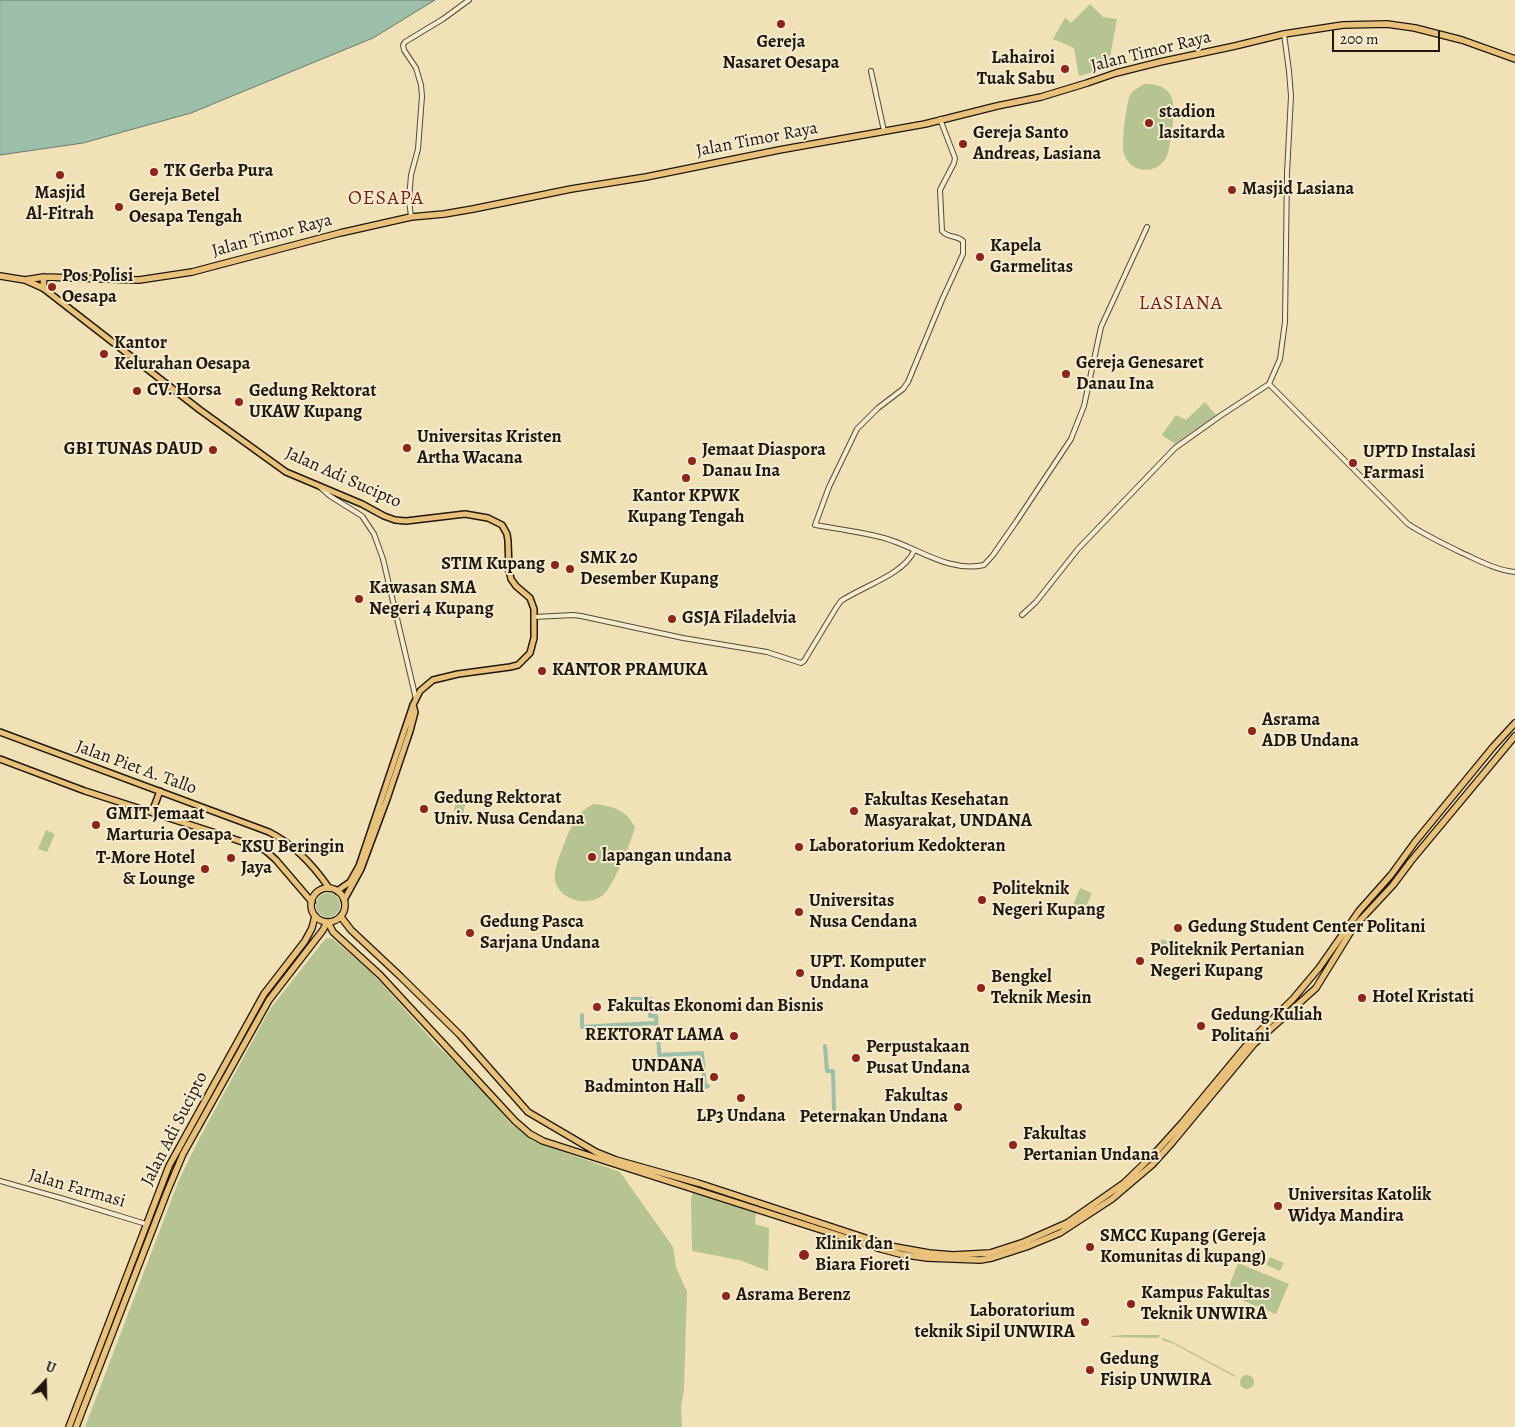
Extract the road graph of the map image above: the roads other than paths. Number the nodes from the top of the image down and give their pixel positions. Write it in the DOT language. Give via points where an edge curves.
graph roads {
  1 [pos="469,0"];
  2 [pos="1284,34"];
  3 [pos="1515,59"];
  4 [pos="871,70"];
  5 [pos="940,119"];
  6 [pos="884,131"];
  7 [pos="411,217"];
  8 [pos="1147,227"];
  9 [pos="0,276"];
  10 [pos="44,277"];
  11 [pos="25,280"];
  12 [pos="43,288"];
  13 [pos="1269,384"];
  14 [pos="320,487"];
  15 [pos="914,551"];
  16 [pos="1515,572"];
  17 [pos="534,616"];
  18 [pos="1022,616"];
  19 [pos="416,699"];
  20 [pos="413,705"];
  21 [pos="1515,723"];
  22 [pos="0,732"];
  23 [pos="1515,736"];
  24 [pos="0,759"];
  25 [pos="160,791"];
  26 [pos="1443,810"];
  27 [pos="152,812"];
  28 [pos="1449,815"];
  29 [pos="329,888"];
  30 [pos="337,890"];
  31 [pos="344,900"];
  32 [pos="312,902"];
  33 [pos="315,916"];
  34 [pos="341,917"];
  35 [pos="328,922"];
  36 [pos="1309,981"];
  37 [pos="1316,988"];
  38 [pos="201,1115"];
  39 [pos="569,1136"];
  40 [pos="563,1148"];
  41 [pos="1149,1163"];
  42 [pos="0,1181"];
  43 [pos="146,1224"];
  44 [pos="830,1230"];
  45 [pos="90,1384"];
  46 [pos="70,1427"];
  47 [pos="76,1427"];
  1 -- 7 [label="street" via="403,45 416,68 422,96 418,150 411,175"];
  2 -- 3 [label="highway, Jalan Timor Raya" via="1342,25 1387,24 1437,33"];
  2 -- 5 [label="highway, Jalan Timor Raya" via="1116,73 1041,97"];
  2 -- 13 [label="street" via="1291,96 1286,322 1280,359"];
  4 -- 6 [label="street"];
  5 -- 6 [label="highway, Jalan Timor Raya"];
  5 -- 15 [label="street" via="954,158 940,190 942,231 963,241 962,254 908,382 857,429 829,487 816,526 884,538"];
  6 -- 7 [label="highway, Jalan Timor Raya" via="473,209"];
  7 -- 10 [label="highway, Jalan Timor Raya" via="170,276 139,280"];
  8 -- 15 [label="street" via="1101,327 1076,430 993,555 984,565 965,565"];
  9 -- 11 [label="highway, Jalan Timor Raya"];
  10 -- 11 [label="highway, Jalan Timor Raya"];
  10 -- 12 [label="highway"];
  11 -- 12 [label="highway"];
  12 -- 14 [label="main road, Jalan Adi Sucipto" via="256,451 286,472"];
  13 -- 16 [label="street" via="1408,524 1492,567"];
  13 -- 18 [label="street" via="1175,448 1078,549"];
  14 -- 17 [label="main road, Jalan Adi Sucipto" via="395,520 465,514 498,522 507,534 511,579 531,601"];
  14 -- 19 [label="street" via="362,516 374,534 383,559"];
  15 -- 17 [label="street" via="912,557 894,572 841,601 801,662 767,652 581,616"];
  17 -- 19 [label="main road, Jalan Adi Sucipto" via="532,648 518,665 433,680"];
  19 -- 20 [label="main road, Jalan Adi Sucipto"];
  20 -- 30 [label="main road, Jalan Adi Sucipto" via="359,866 350,882"];
  20 -- 31 [label="main road, Jalan Adi Sucipto" via="415,712 390,792 361,869"];
  21 -- 26 [label="highway"];
  22 -- 25 [label="main road, Jalan Piet A. Tallo"];
  23 -- 28 [label="highway"];
  24 -- 27 [label="main road, Jalan Piet A. Tallo" via="84,791"];
  25 -- 27 [label="main road"];
  25 -- 29 [label="main road, Jalan Piet A. Tallo" via="278,836"];
  26 -- 28 [label="highway"];
  26 -- 36 [label="highway" via="1359,911"];
  27 -- 32 [label="main road, Jalan Piet A. Tallo" via="266,851"];
  28 -- 37 [label="highway" via="1354,928"];
  29 -- 30 [label="highway"];
  29 -- 32 [label="highway" via="318,892"];
  30 -- 31 [label="highway"];
  31 -- 34 [label="highway"];
  32 -- 33 [label="highway"];
  33 -- 35 [label="highway"];
  33 -- 38 [label="highway, Jalan Adi Sucipto" via="305,941 264,994"];
  34 -- 35 [label="highway"];
  34 -- 39 [label="highway" via="460,1035 525,1108"];
  35 -- 38 [label="highway, Jalan Adi Sucipto" via="273,992"];
  35 -- 40 [label="highway" via="333,932 380,975 515,1120 537,1138"];
  36 -- 37 [label="highway"];
  36 -- 41 [label="highway" via="1294,1000 1250,1041"];
  37 -- 41 [label="highway" via="1254,1044 1196,1116"];
  38 -- 43 [label="highway, Jalan Adi Sucipto" via="169,1166"];
  38 -- 45 [label="highway, Jalan Adi Sucipto"];
  39 -- 40 [label="highway"];
  39 -- 44 [label="highway" via="616,1160 698,1183"];
  40 -- 44 [label="highway"];
  41 -- 44 [label="highway" via="1112,1199 1068,1228 1004,1255 980,1260 927,1258 900,1254"];
  42 -- 43 [label="street, Jalan Farmasi"];
  43 -- 45 [label="highway, Jalan Adi Sucipto"];
  45 -- 46 [label="highway, Jalan Adi Sucipto"];
  45 -- 47 [label="highway, Jalan Adi Sucipto"];
}
